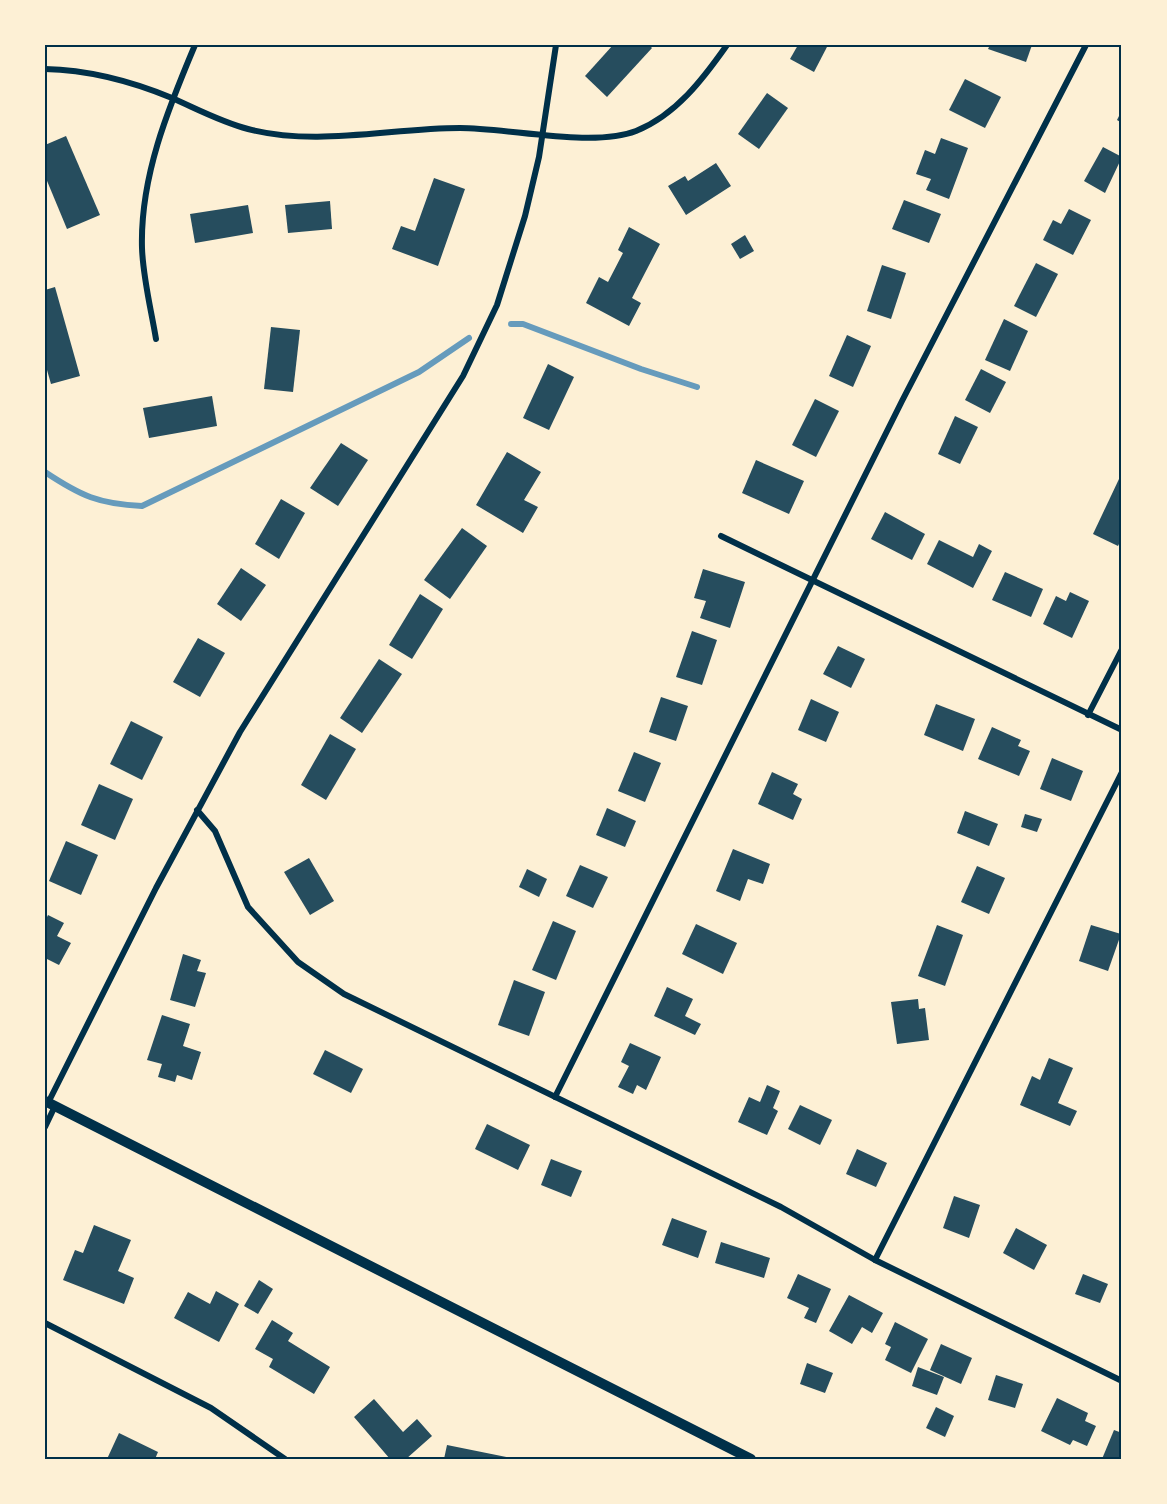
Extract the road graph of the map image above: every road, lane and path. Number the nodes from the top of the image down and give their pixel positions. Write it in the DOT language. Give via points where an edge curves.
graph roads {
  1 [pos="195,45"];
  2 [pos="556,45"];
  3 [pos="727,45"];
  4 [pos="1086,45"];
  5 [pos="45,69"];
  6 [pos="173,99"];
  7 [pos="543,134"];
  8 [pos="156,339"];
  9 [pos="721,536"];
  10 [pos="813,580"];
  11 [pos="1122,649"];
  12 [pos="1088,715"];
  13 [pos="1122,730"];
  14 [pos="1122,772"];
  15 [pos="197,810"];
  16 [pos="555,1097"];
  17 [pos="50,1103"];
  18 [pos="45,1127"];
  19 [pos="875,1260"];
  20 [pos="45,1323"];
  21 [pos="1122,1381"];
  22 [pos="285,1459"];
  23 [pos="751,1459"];
  1 -- 6 [label="street"];
  2 -- 7 [label="street"];
  3 -- 7 [label="street" via="678,105 636,131 601,139"];
  4 -- 10 [label="street"];
  5 -- 6 [label="street" via="98,74"];
  6 -- 7 [label="street" via="228,123 272,134 318,136 461,128"];
  6 -- 8 [label="street" via="154,158 142,231"];
  7 -- 15 [label="street" via="525,216 496,305 463,376 246,723"];
  9 -- 10 [label="street"];
  10 -- 12 [label="street"];
  10 -- 16 [label="street"];
  11 -- 12 [label="street"];
  12 -- 13 [label="street"];
  14 -- 19 [label="street"];
  15 -- 16 [label="street" via="215,831 248,907 298,962 344,994"];
  15 -- 17 [label="street"];
  16 -- 19 [label="street" via="781,1207"];
  17 -- 18 [label="street"];
  17 -- 23 [label="street"];
  19 -- 21 [label="street"];
  20 -- 22 [label="street" via="211,1408"];
}
